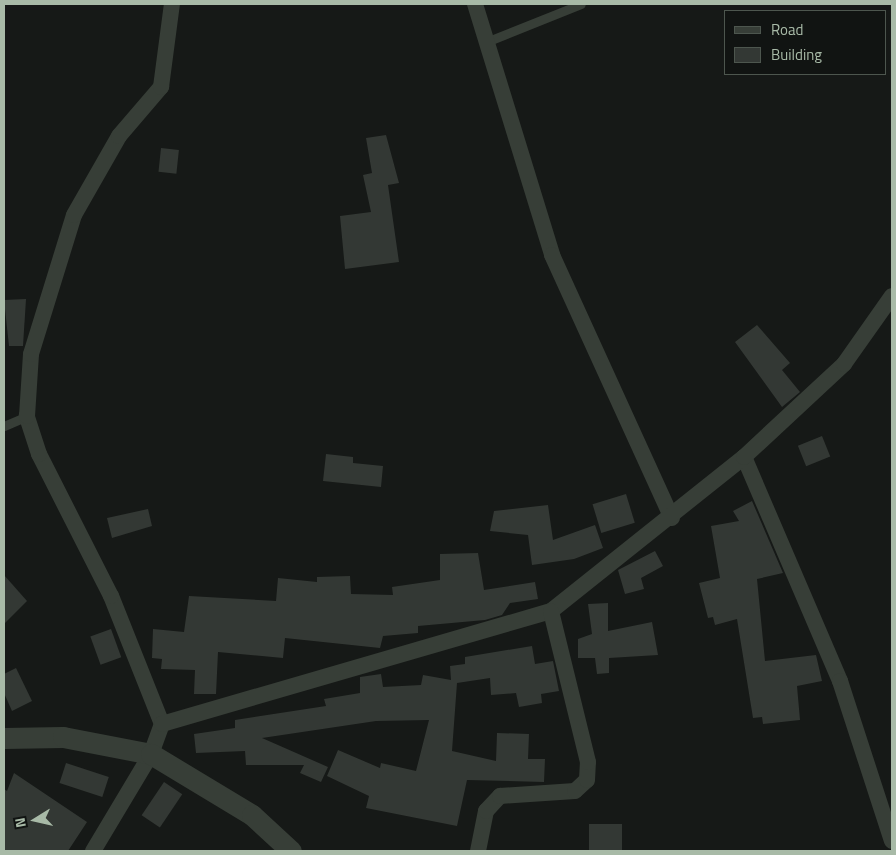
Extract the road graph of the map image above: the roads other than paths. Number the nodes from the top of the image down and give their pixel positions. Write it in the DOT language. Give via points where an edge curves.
graph roads {
  1 [pos="172,4"];
  2 [pos="475,4"];
  3 [pos="582,4"];
  4 [pos="486,42"];
  5 [pos="892,296"];
  6 [pos="27,416"];
  7 [pos="4,426"];
  8 [pos="744,457"];
  9 [pos="672,518"];
  10 [pos="551,611"];
  11 [pos="162,724"];
  12 [pos="4,738"];
  13 [pos="151,754"];
  14 [pos="892,841"];
  15 [pos="93,851"];
  16 [pos="291,851"];
  17 [pos="478,851"];
  1 -- 6 [label="street" via="161,87 119,136 67,233 31,354"];
  2 -- 4 [label="street"];
  3 -- 4 [label="lane"];
  4 -- 9 [label="street" via="552,255"];
  5 -- 8 [label="street" via="844,364"];
  6 -- 7 [label="lane"];
  6 -- 11 [label="street" via="39,454 111,596"];
  8 -- 9 [label="street"];
  8 -- 14 [label="street" via="840,681"];
  9 -- 10 [label="street"];
  10 -- 11 [label="street"];
  10 -- 17 [label="street" via="588,762 586,780 575,791 500,796 486,811"];
  11 -- 13 [label="street"];
  12 -- 13 [label="street" via="63,737"];
  13 -- 15 [label="street"];
  13 -- 16 [label="street" via="252,815"];
}
